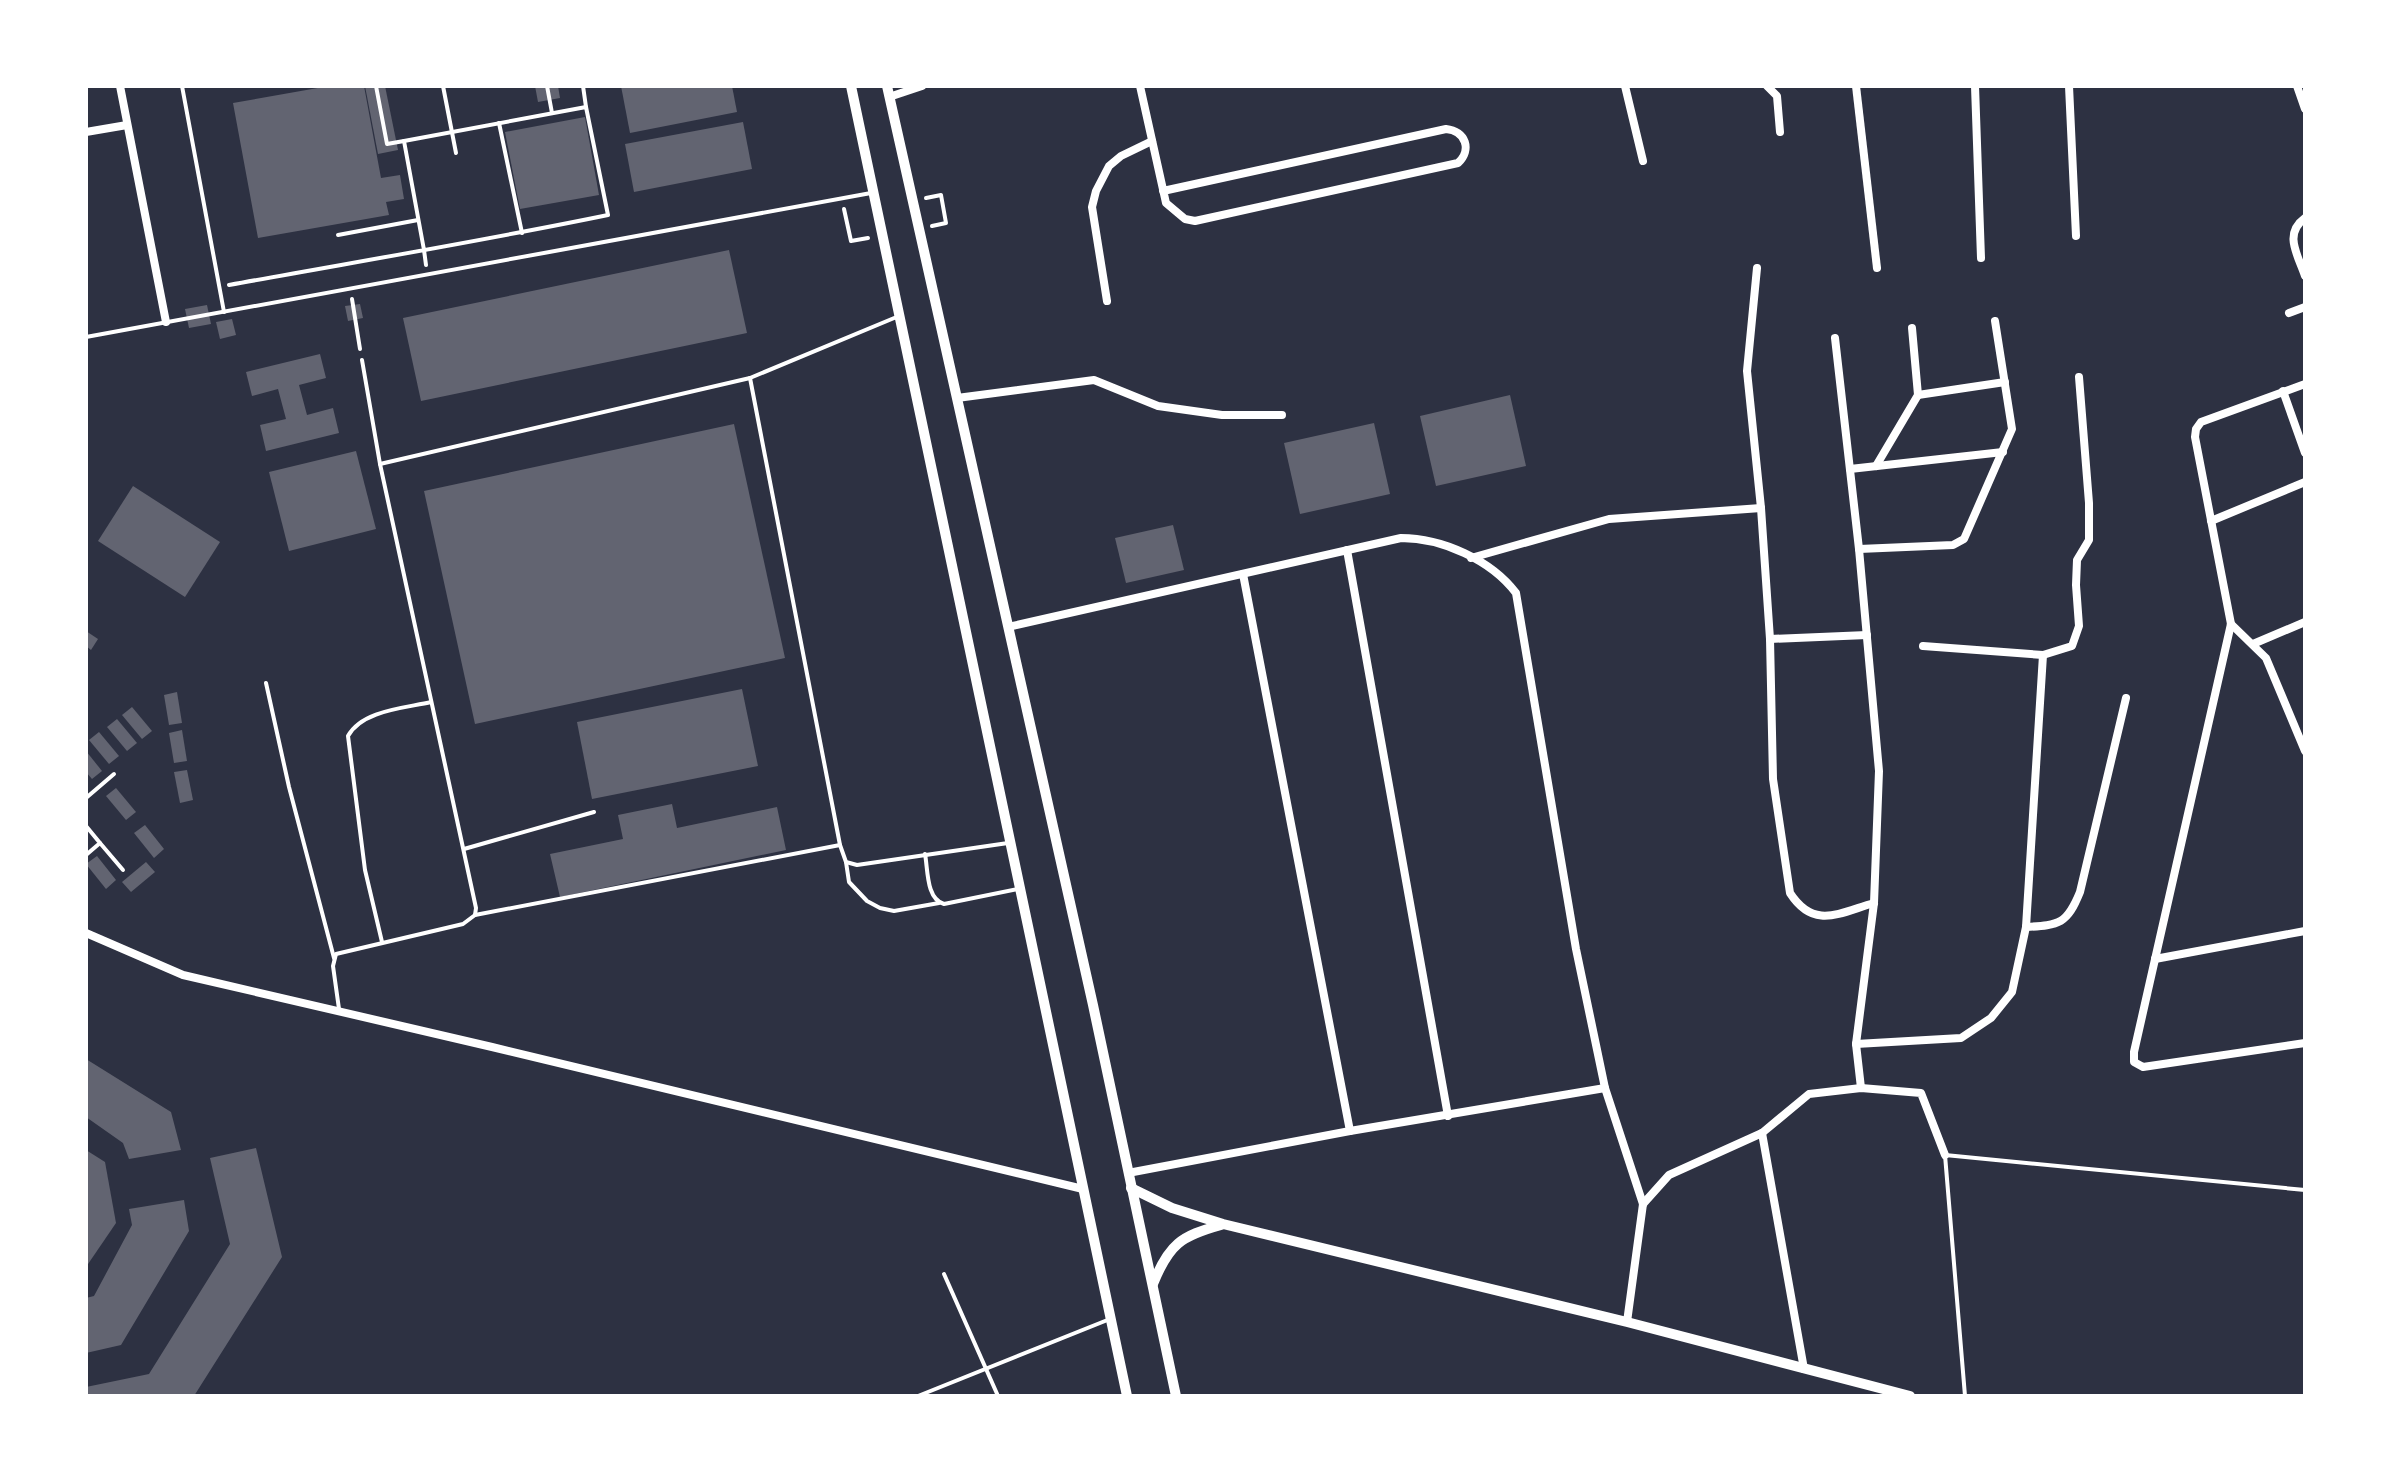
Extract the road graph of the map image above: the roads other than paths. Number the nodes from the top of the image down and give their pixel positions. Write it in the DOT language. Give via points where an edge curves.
graph roads {
  1 [pos="120,86"];
  2 [pos="182,86"];
  3 [pos="851,86"];
  4 [pos="922,86"];
  5 [pos="1140,86"];
  6 [pos="1625,86"];
  7 [pos="1767,86"];
  8 [pos="1856,86"];
  9 [pos="1975,86"];
  10 [pos="2069,86"];
  11 [pos="2297,86"];
  12 [pos="888,91"];
  13 [pos="2305,109"];
  14 [pos="127,125"];
  15 [pos="86,132"];
  16 [pos="1780,132"];
  17 [pos="1152,141"];
  18 [pos="1643,161"];
  19 [pos="1163,191"];
  20 [pos="874,193"];
  21 [pos="2305,218"];
  22 [pos="2076,236"];
  23 [pos="1981,258"];
  24 [pos="1757,268"];
  25 [pos="1877,268"];
  26 [pos="2305,276"];
  27 [pos="1107,301"];
  28 [pos="2305,307"];
  29 [pos="224,312"];
  30 [pos="2289,313"];
  31 [pos="900,315"];
  32 [pos="1995,321"];
  33 [pos="166,322"];
  34 [pos="1912,328"];
  35 [pos="86,337"];
  36 [pos="1835,338"];
  37 [pos="362,360"];
  38 [pos="2079,377"];
  39 [pos="750,378"];
  40 [pos="2005,382"];
  41 [pos="2305,384"];
  42 [pos="2283,391"];
  43 [pos="1918,395"];
  44 [pos="957,398"];
  45 [pos="1282,415"];
  46 [pos="2003,452"];
  47 [pos="2305,453"];
  48 [pos="380,464"];
  49 [pos="1876,466"];
  50 [pos="1850,469"];
  51 [pos="2305,482"];
  52 [pos="1761,508"];
  53 [pos="2211,521"];
  54 [pos="1859,549"];
  55 [pos="1347,550"];
  56 [pos="1471,558"];
  57 [pos="1243,574"];
  58 [pos="2305,622"];
  59 [pos="2231,624"];
  60 [pos="1008,627"];
  61 [pos="1867,635"];
  62 [pos="1770,639"];
  63 [pos="2253,644"];
  64 [pos="1923,646"];
  65 [pos="2043,655"];
  66 [pos="266,683"];
  67 [pos="2126,698"];
  68 [pos="432,702"];
  69 [pos="2305,751"];
  70 [pos="114,774"];
  71 [pos="86,798"];
  72 [pos="594,812"];
  73 [pos="86,826"];
  74 [pos="100,843"];
  75 [pos="1010,843"];
  76 [pos="840,845"];
  77 [pos="464,849"];
  78 [pos="925,854"];
  79 [pos="86,855"];
  80 [pos="846,862"];
  81 [pos="123,870"];
  82 [pos="1020,889"];
  83 [pos="939,903"];
  84 [pos="1874,903"];
  85 [pos="475,915"];
  86 [pos="2026,927"];
  87 [pos="2305,931"];
  88 [pos="86,933"];
  89 [pos="382,942"];
  90 [pos="334,958"];
  91 [pos="2155,959"];
  92 [pos="340,1011"];
  93 [pos="2305,1043"];
  94 [pos="1856,1044"];
  95 [pos="1605,1088"];
  96 [pos="1861,1088"];
  97 [pos="1448,1116"];
  98 [pos="1350,1131"];
  99 [pos="1762,1133"];
  100 [pos="1945,1155"];
  101 [pos="1128,1173"];
  102 [pos="1131,1188"];
  103 [pos="1083,1189"];
  104 [pos="2305,1190"];
  105 [pos="1643,1204"];
  106 [pos="1223,1224"];
  107 [pos="944,1274"];
  108 [pos="1153,1284"];
  109 [pos="1110,1319"];
  110 [pos="1627,1322"];
  111 [pos="987,1369"];
  112 [pos="1804,1369"];
  113 [pos="918,1396"];
  114 [pos="998,1396"];
  115 [pos="1127,1396"];
  116 [pos="1176,1396"];
  117 [pos="1910,1396"];
  118 [pos="1965,1396"];
  1 -- 14 [label="street"];
  2 -- 29 [label="lane"];
  3 -- 20 [label="street"];
  4 -- 12 [label="street"];
  5 -- 17 [label="street"];
  6 -- 18 [label="street"];
  7 -- 16 [label="street" via="1777,96"];
  8 -- 25 [label="street"];
  9 -- 23 [label="street"];
  10 -- 22 [label="street"];
  11 -- 13 [label="street"];
  12 -- 44 [label="street"];
  14 -- 15 [label="street"];
  14 -- 33 [label="street"];
  17 -- 19 [label="street"];
  17 -- 27 [label="street" via="1109,166 1096,191 1092,207"];
  19 -- 19 [label="street" via="1173,211 1195,221 1458,163 1467,147 1463,137 1446,129"];
  20 -- 29 [label="lane"];
  20 -- 31 [label="street"];
  21 -- 26 [label="street" via="2292,235"];
  24 -- 52 [label="street" via="1747,371"];
  28 -- 30 [label="street"];
  29 -- 33 [label="lane"];
  31 -- 39 [label="lane"];
  31 -- 75 [label="street"];
  32 -- 40 [label="street"];
  33 -- 35 [label="lane"];
  34 -- 43 [label="street"];
  36 -- 50 [label="street"];
  37 -- 48 [label="lane"];
  38 -- 65 [label="street" via="2089,540 2077,560 2079,626 2072,646"];
  39 -- 48 [label="lane"];
  39 -- 76 [label="lane"];
  40 -- 43 [label="street"];
  40 -- 46 [label="street" via="2012,429"];
  41 -- 42 [label="street"];
  42 -- 47 [label="street"];
  42 -- 53 [label="street" via="2201,422 2196,429"];
  43 -- 49 [label="street"];
  44 -- 45 [label="street" via="1094,380 1158,406 1222,415"];
  44 -- 60 [label="street"];
  46 -- 49 [label="street"];
  46 -- 54 [label="street" via="1964,539 1953,545"];
  48 -- 68 [label="lane"];
  49 -- 50 [label="street"];
  50 -- 54 [label="street"];
  51 -- 53 [label="street"];
  52 -- 56 [label="street" via="1609,519"];
  52 -- 62 [label="street"];
  53 -- 59 [label="street"];
  54 -- 61 [label="street"];
  55 -- 56 [label="street" via="1420,538"];
  55 -- 57 [label="street"];
  55 -- 97 [label="street"];
  56 -- 95 [label="street" via="1497,573 1516,593 1573,933"];
  57 -- 60 [label="street"];
  57 -- 98 [label="street"];
  58 -- 63 [label="street"];
  59 -- 63 [label="street"];
  59 -- 91 [label="street"];
  60 -- 101 [label="street"];
  61 -- 62 [label="street"];
  61 -- 84 [label="street" via="1879,771"];
  62 -- 84 [label="street" via="1773,779 1790,893 1800,908 1823,917"];
  63 -- 69 [label="street" via="2266,658"];
  64 -- 65 [label="street"];
  65 -- 86 [label="street"];
  66 -- 90 [label="lane"];
  67 -- 86 [label="street" via="2072,912 2053,926"];
  68 -- 77 [label="lane"];
  68 -- 89 [label="lane" via="378,714 352,728 348,736 365,870"];
  70 -- 71 [label="lane"];
  72 -- 77 [label="lane"];
  73 -- 74 [label="lane"];
  74 -- 79 [label="lane"];
  74 -- 81 [label="lane"];
  75 -- 78 [label="lane"];
  75 -- 82 [label="street"];
  76 -- 80 [label="lane"];
  76 -- 85 [label="lane"];
  77 -- 85 [label="lane"];
  78 -- 80 [label="lane" via="857,865"];
  78 -- 83 [label="lane"];
  80 -- 83 [label="lane" via="849,882 880,908 894,911"];
  82 -- 83 [label="lane"];
  82 -- 103 [label="street"];
  84 -- 94 [label="street"];
  85 -- 89 [label="lane" via="463,924"];
  86 -- 94 [label="street" via="2012,992 1981,1025 1961,1038"];
  87 -- 91 [label="street"];
  88 -- 92 [label="street" via="183,975"];
  89 -- 90 [label="lane"];
  90 -- 92 [label="lane"];
  91 -- 93 [label="street" via="2134,1062 2143,1067"];
  92 -- 103 [label="street"];
  94 -- 96 [label="street"];
  95 -- 97 [label="street"];
  95 -- 105 [label="street"];
  96 -- 99 [label="street" via="1809,1094"];
  96 -- 100 [label="street" via="1921,1093"];
  97 -- 98 [label="street"];
  98 -- 101 [label="street"];
  99 -- 105 [label="street" via="1669,1175"];
  99 -- 112 [label="street"];
  100 -- 104 [label="lane"];
  100 -- 118 [label="lane"];
  101 -- 102 [label="street"];
  102 -- 106 [label="street"];
  102 -- 108 [label="street"];
  103 -- 109 [label="street"];
  105 -- 110 [label="street"];
  106 -- 108 [label="street" via="1179,1242 1163,1260"];
  106 -- 110 [label="street"];
  107 -- 111 [label="lane"];
  108 -- 116 [label="street"];
  109 -- 111 [label="lane"];
  109 -- 115 [label="street"];
  110 -- 112 [label="street"];
  111 -- 113 [label="lane"];
  111 -- 114 [label="lane"];
  112 -- 117 [label="street"];
}
